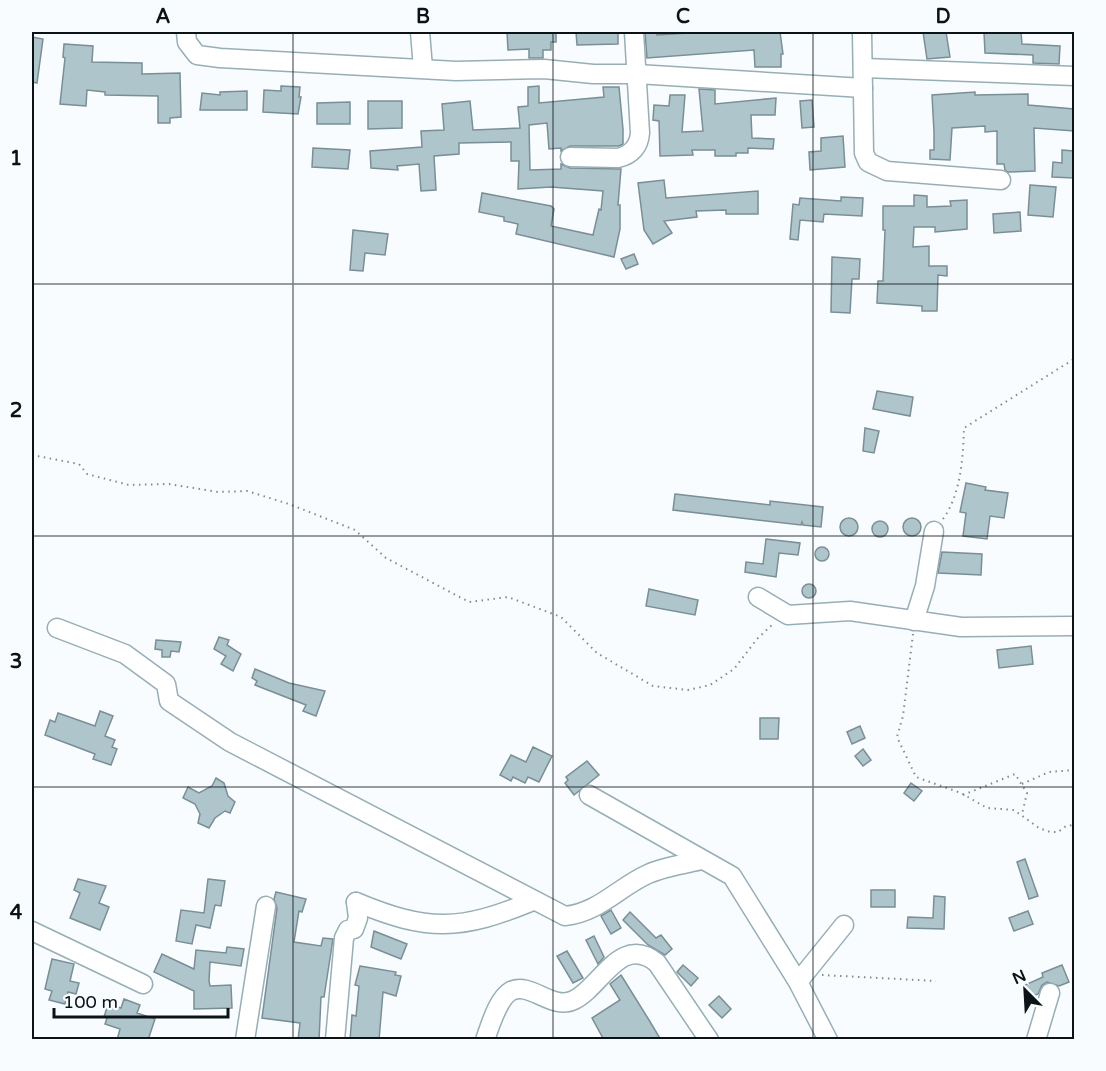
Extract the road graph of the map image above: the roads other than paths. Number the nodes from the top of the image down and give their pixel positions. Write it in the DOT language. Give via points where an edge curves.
graph roads {
  1 [pos="186,32"];
  2 [pos="420,32"];
  3 [pos="634,32"];
  4 [pos="862,32"];
  5 [pos="864,68"];
  6 [pos="423,69"];
  7 [pos="638,74"];
  8 [pos="1074,76"];
  9 [pos="863,88"];
  10 [pos="570,157"];
  11 [pos="1001,180"];
  12 [pos="934,531"];
  13 [pos="758,597"];
  14 [pos="914,621"];
  15 [pos="1074,626"];
  16 [pos="57,628"];
  17 [pos="589,795"];
  18 [pos="702,860"];
  19 [pos="534,901"];
  20 [pos="266,906"];
  21 [pos="844,925"];
  22 [pos="32,931"];
  23 [pos="803,977"];
  24 [pos="143,984"];
  25 [pos="1050,993"];
  26 [pos="245,1040"];
  27 [pos="334,1040"];
  28 [pos="485,1040"];
  29 [pos="709,1040"];
  30 [pos="828,1040"];
  31 [pos="1036,1040"];
  1 -- 6 [label="street" via="187,42 197,55"];
  2 -- 6 [label="street"];
  3 -- 7 [label="street"];
  4 -- 5 [label="street"];
  5 -- 8 [label="street"];
  5 -- 9 [label="street"];
  6 -- 7 [label="street"];
  7 -- 9 [label="street"];
  7 -- 10 [label="street" via="640,132 636,147 618,158"];
  9 -- 11 [label="street" via="864,153 874,167"];
  12 -- 14 [label="street" via="926,586"];
  13 -- 14 [label="street" via="788,615 863,612"];
  14 -- 15 [label="street" via="961,627"];
  16 -- 19 [label="street" via="125,654 166,684 169,701 230,742"];
  17 -- 18 [label="street"];
  18 -- 19 [label="street" via="647,874 577,915 565,916"];
  18 -- 23 [label="street" via="732,876"];
  19 -- 27 [label="street" via="453,925 406,921 356,902 358,918 354,929 348,930 344,938"];
  20 -- 26 [label="street"];
  21 -- 23 [label="street"];
  22 -- 24 [label="street"];
  23 -- 30 [label="street"];
  25 -- 31 [label="street"];
  28 -- 29 [label="street" via="511,991 521,988 551,1001 573,1000 622,959 638,952 657,963"];
}
